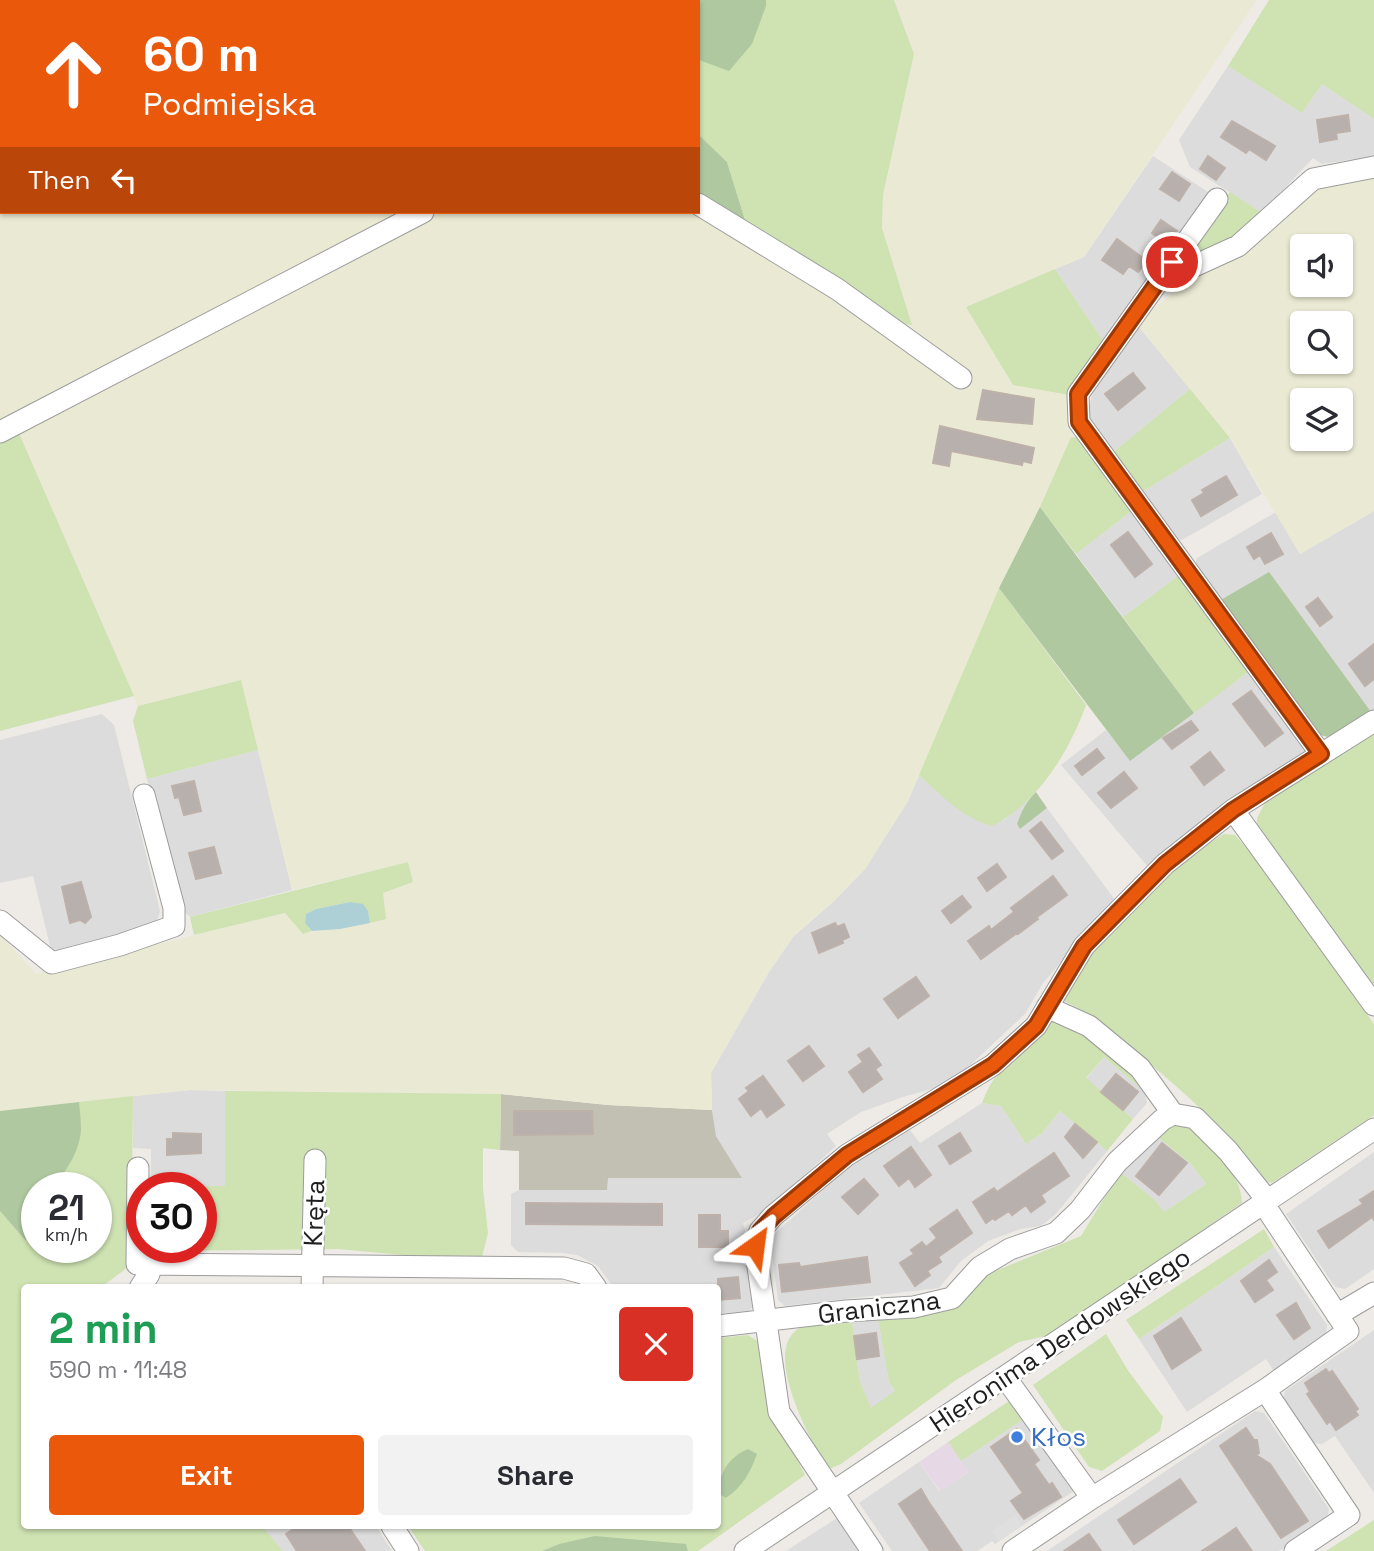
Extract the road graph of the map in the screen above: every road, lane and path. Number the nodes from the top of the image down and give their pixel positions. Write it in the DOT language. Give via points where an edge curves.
graph roads {
  1 [pos="1374,167"];
  2 [pos="1217,199"];
  3 [pos="700,205"];
  4 [pos="419,214"];
  5 [pos="1157,283"];
  6 [pos="961,377"];
  7 [pos="0,432"];
  8 [pos="1374,721"];
  9 [pos="1321,754"];
  10 [pos="144,795"];
  11 [pos="1233,810"];
  12 [pos="0,921"];
  13 [pos="1374,1005"];
  14 [pos="1047,1007"];
  15 [pos="1172,1114"];
  16 [pos="1374,1129"];
  17 [pos="316,1160"];
  18 [pos="138,1168"];
  19 [pos="1266,1202"];
  20 [pos="151,1264"];
  21 [pos="312,1266"];
  22 [pos="143,1284"];
  23 [pos="312,1284"];
  24 [pos="593,1284"];
  25 [pos="1374,1293"];
  26 [pos="1338,1315"];
  27 [pos="766,1320"];
  28 [pos="721,1326"];
  29 [pos="1005,1377"];
  30 [pos="1265,1390"];
  31 [pos="832,1493"];
  32 [pos="1091,1498"];
  33 [pos="394,1529"];
  34 [pos="1018,1550"];
  35 [pos="408,1551"];
  36 [pos="745,1551"];
  37 [pos="872,1551"];
  38 [pos="1295,1551"];
  1 -- 5 [label="street" via="1314,178 1238,246"];
  2 -- 5 [label="street"];
  3 -- 6 [label="street" via="837,289"];
  4 -- 7 [label="street"];
  5 -- 9 [label="street" via="1078,394 1079,422"];
  8 -- 9 [label="street"];
  9 -- 11 [label="street"];
  10 -- 12 [label="street" via="174,908 174,926 52,962"];
  11 -- 13 [label="street"];
  11 -- 14 [label="street" via="1165,864 1084,946"];
  14 -- 15 [label="street" via="1089,1026 1140,1068"];
  14 -- 27 [label="street" via="1036,1026 993,1065 847,1155 760,1231 755,1246"];
  15 -- 19 [label="street" via="1195,1118 1228,1151"];
  15 -- 27 [label="street, Graniczna" via="1118,1162 1056,1233 1010,1249 980,1267 953,1298 914,1307"];
  16 -- 19 [label="street, Hieronima Derdowskiego"];
  17 -- 21 [label="street, Kręta"];
  18 -- 20 [label="street" via="137,1264"];
  19 -- 26 [label="street"];
  19 -- 29 [label="street, Hieronima Derdowskiego"];
  20 -- 21 [label="street, Kręta"];
  20 -- 22 [label="street"];
  21 -- 23 [label="street, Kręta"];
  21 -- 24 [label="street, Kręta" via="564,1268 586,1275"];
  25 -- 26 [label="street"];
  26 -- 30 [label="street" via="1348,1331"];
  27 -- 28 [label="street"];
  27 -- 31 [label="street" via="779,1412"];
  29 -- 31 [label="street, Hieronima Derdowskiego"];
  29 -- 32 [label="street"];
  30 -- 32 [label="street"];
  30 -- 38 [label="street" via="1349,1515"];
  31 -- 36 [label="street, Hieronima Derdowskiego"];
  31 -- 37 [label="street"];
  32 -- 34 [label="street"];
  33 -- 35 [label="street"];
}
